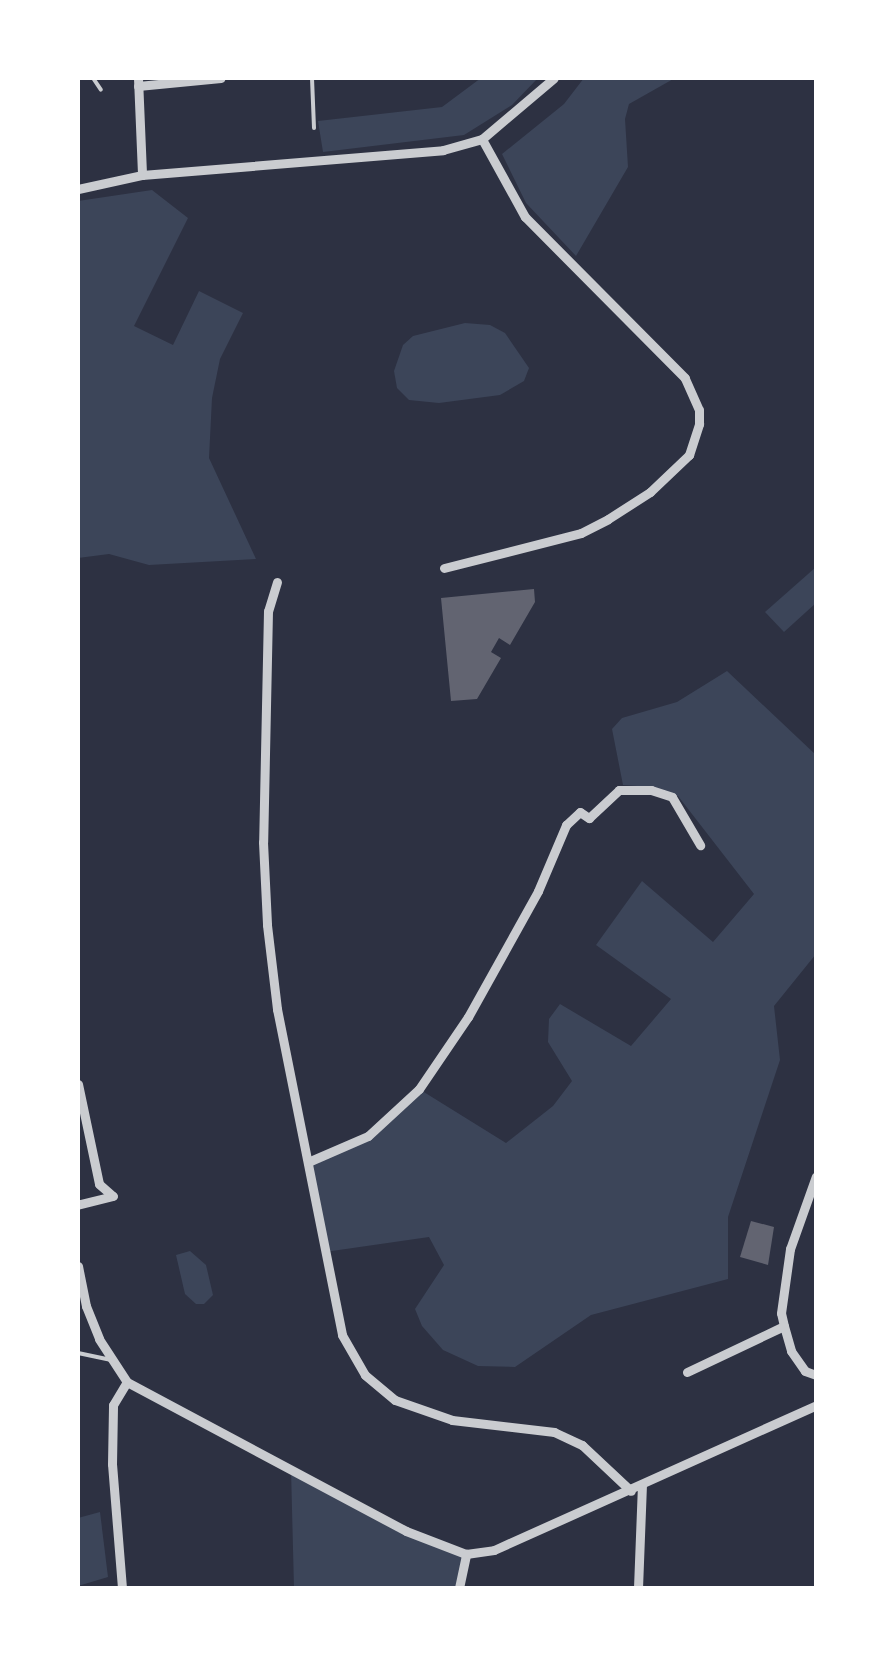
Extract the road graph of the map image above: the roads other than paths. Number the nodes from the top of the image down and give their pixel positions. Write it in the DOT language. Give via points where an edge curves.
graph roads {
  1 [pos="93,78"];
  2 [pos="222,78"];
  3 [pos="312,78"];
  4 [pos="554,78"];
  5 [pos="138,82"];
  6 [pos="101,90"];
  7 [pos="314,128"];
  8 [pos="482,138"];
  9 [pos="142,175"];
  10 [pos="78,188"];
  11 [pos="444,568"];
  12 [pos="277,582"];
  13 [pos="700,845"];
  14 [pos="78,1084"];
  15 [pos="308,1162"];
  16 [pos="816,1176"];
  17 [pos="78,1205"];
  18 [pos="78,1266"];
  19 [pos="784,1326"];
  20 [pos="78,1353"];
  21 [pos="111,1360"];
  22 [pos="687,1372"];
  23 [pos="816,1375"];
  24 [pos="127,1382"];
  25 [pos="816,1405"];
  26 [pos="642,1485"];
  27 [pos="631,1491"];
  28 [pos="466,1554"];
  29 [pos="122,1588"];
  30 [pos="459,1588"];
  31 [pos="638,1588"];
  1 -- 6 [label="lane"];
  2 -- 5 [label="street"];
  3 -- 7 [label="lane"];
  4 -- 8 [label="street"];
  5 -- 9 [label="street"];
  8 -- 9 [label="street" via="443,150"];
  8 -- 11 [label="street" via="525,217 685,378 700,424 676,469 608,520"];
  9 -- 10 [label="street"];
  12 -- 15 [label="street" via="268,611 267,925"];
  13 -- 15 [label="street" via="672,797 651,790 618,790 589,818 580,812 566,825 538,892 468,1017 418,1089 368,1136"];
  14 -- 17 [label="street" via="99,1184 113,1196"];
  15 -- 27 [label="street" via="342,1335 364,1375 395,1400 431,1415 554,1432 582,1446"];
  16 -- 19 [label="street" via="790,1249"];
  18 -- 21 [label="street" via="86,1306"];
  19 -- 22 [label="street"];
  19 -- 23 [label="street" via="798,1361"];
  20 -- 21 [label="lane"];
  21 -- 24 [label="street"];
  24 -- 28 [label="street" via="406,1530"];
  24 -- 29 [label="street" via="113,1405"];
  25 -- 26 [label="street"];
  26 -- 27 [label="street"];
  26 -- 31 [label="street"];
  27 -- 28 [label="street" via="494,1550"];
  28 -- 30 [label="street"];
}
